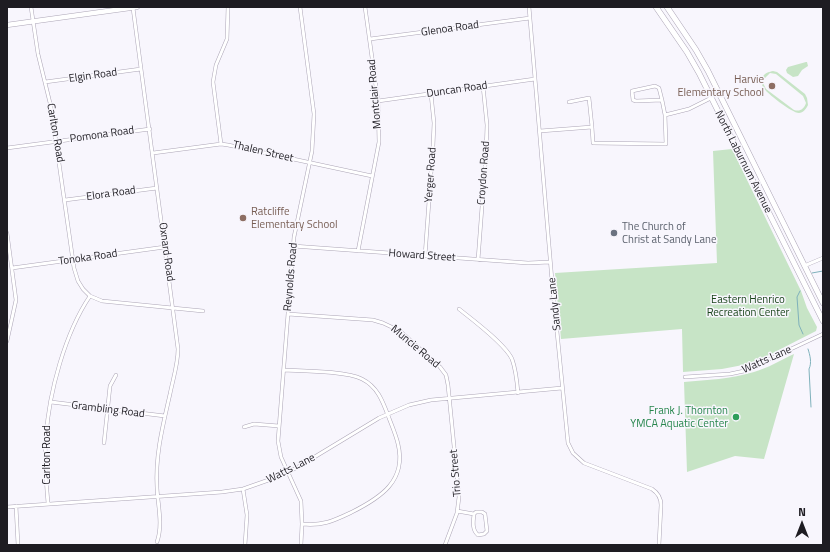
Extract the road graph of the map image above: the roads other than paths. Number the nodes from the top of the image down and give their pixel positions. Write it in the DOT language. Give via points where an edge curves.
graph roads {
  1 [pos="31,7"];
  2 [pos="135,7"];
  3 [pos="228,7"];
  4 [pos="300,7"];
  5 [pos="365,7"];
  6 [pos="529,7"];
  7 [pos="656,7"];
  8 [pos="667,7"];
  9 [pos="530,18"];
  10 [pos="33,21"];
  11 [pos="7,25"];
  12 [pos="370,39"];
  13 [pos="141,69"];
  14 [pos="535,80"];
  15 [pos="45,82"];
  16 [pos="483,86"];
  17 [pos="431,94"];
  18 [pos="711,98"];
  19 [pos="662,100"];
  20 [pos="378,101"];
  21 [pos="569,102"];
  22 [pos="665,115"];
  23 [pos="592,127"];
  24 [pos="150,129"];
  25 [pos="540,131"];
  26 [pos="57,141"];
  27 [pos="221,144"];
  28 [pos="7,148"];
  29 [pos="153,153"];
  30 [pos="309,163"];
  31 [pos="372,176"];
  32 [pos="157,188"];
  33 [pos="65,200"];
  34 [pos="7,233"];
  35 [pos="293,246"];
  36 [pos="165,248"];
  37 [pos="358,251"];
  38 [pos="425,256"];
  39 [pos="823,258"];
  40 [pos="73,260"];
  41 [pos="478,260"];
  42 [pos="550,262"];
  43 [pos="804,266"];
  44 [pos="12,268"];
  45 [pos="90,296"];
  46 [pos="823,303"];
  47 [pos="173,308"];
  48 [pos="459,309"];
  49 [pos="203,311"];
  50 [pos="288,314"];
  51 [pos="823,321"];
  52 [pos="823,334"];
  53 [pos="7,341"];
  54 [pos="284,370"];
  55 [pos="116,375"];
  56 [pos="685,377"];
  57 [pos="562,388"];
  58 [pos="518,392"];
  59 [pos="450,398"];
  60 [pos="51,402"];
  61 [pos="108,409"];
  62 [pos="387,413"];
  63 [pos="165,416"];
  64 [pos="279,426"];
  65 [pos="244,427"];
  66 [pos="104,443"];
  67 [pos="288,472"];
  68 [pos="243,489"];
  69 [pos="157,496"];
  70 [pos="48,504"];
  71 [pos="16,506"];
  72 [pos="7,507"];
  73 [pos="457,511"];
  74 [pos="474,514"];
  75 [pos="302,524"];
  76 [pos="157,542"];
  77 [pos="18,545"];
  78 [pos="245,545"];
  79 [pos="302,545"];
  80 [pos="445,545"];
  81 [pos="659,545"];
  1 -- 10 [label="street, Carlton Road"];
  2 -- 10 [label="street"];
  2 -- 13 [label="street, Oxnard Road"];
  3 -- 27 [label="street" via="227,38 216,65 213,82"];
  4 -- 30 [label="street, Reynolds Road" via="314,114"];
  5 -- 12 [label="street, Montclair Road"];
  6 -- 9 [label="street, Sandy Lane"];
  7 -- 18 [label="main road, North Laburnum Avenue" via="687,52"];
  8 -- 43 [label="main road, North Laburnum Avenue" via="708,71"];
  9 -- 12 [label="street, Glenoa Road"];
  9 -- 14 [label="street, Sandy Lane"];
  10 -- 11 [label="street"];
  10 -- 15 [label="street, Carlton Road"];
  12 -- 20 [label="street, Montclair Road"];
  13 -- 15 [label="street, Elgin Road"];
  13 -- 24 [label="street, Oxnard Road"];
  14 -- 16 [label="street, Duncan Road"];
  14 -- 25 [label="street, Sandy Lane"];
  15 -- 26 [label="street, Carlton Road"];
  16 -- 17 [label="street, Duncan Road"];
  16 -- 41 [label="street, Croydon Road" via="487,125"];
  17 -- 20 [label="street, Duncan Road"];
  17 -- 38 [label="street, Yerger Road" via="434,123"];
  18 -- 22 [label="street" via="693,107"];
  18 -- 51 [label="main road, North Laburnum Avenue"];
  19 -- 19 [label="street" via="634,100 632,92 658,87"];
  19 -- 22 [label="street"];
  20 -- 31 [label="street, Montclair Road" via="379,142"];
  21 -- 23 [label="street" via="590,98"];
  22 -- 23 [label="street" via="666,144 593,143"];
  23 -- 25 [label="street"];
  24 -- 26 [label="street, Pomona Road"];
  24 -- 29 [label="street, Oxnard Road"];
  25 -- 42 [label="street, Sandy Lane"];
  26 -- 28 [label="street, Pomona Road"];
  26 -- 33 [label="street, Carlton Road"];
  27 -- 29 [label="street, Thalen Street"];
  27 -- 30 [label="street, Thalen Street"];
  29 -- 32 [label="street, Oxnard Road"];
  30 -- 31 [label="street, Thalen Street"];
  30 -- 35 [label="street, Reynolds Road"];
  31 -- 37 [label="street, Montclair Road"];
  32 -- 33 [label="street, Elora Road"];
  32 -- 36 [label="street, Oxnard Road"];
  33 -- 40 [label="street, Carlton Road"];
  34 -- 44 [label="street"];
  35 -- 37 [label="street, Howard Street"];
  35 -- 50 [label="street, Reynolds Road"];
  36 -- 40 [label="street, Tonoka Road"];
  36 -- 47 [label="street, Oxnard Road"];
  37 -- 38 [label="street, Howard Street"];
  38 -- 41 [label="street, Howard Street"];
  39 -- 43 [label="street"];
  40 -- 44 [label="street, Tonoka Road"];
  40 -- 45 [label="street" via="78,281"];
  41 -- 42 [label="street, Howard Street"];
  42 -- 57 [label="street, Sandy Lane"];
  43 -- 46 [label="main road, North Laburnum Avenue"];
  44 -- 53 [label="street" via="16,304"];
  45 -- 47 [label="street" via="110,303"];
  45 -- 60 [label="street, Carlton Road" via="67,342"];
  47 -- 49 [label="street"];
  47 -- 63 [label="street, Oxnard Road" via="178,359"];
  48 -- 58 [label="street" via="504,347 515,368"];
  50 -- 54 [label="street, Reynolds Road"];
  50 -- 59 [label="street, Muncie Road" via="373,320 391,326 440,366 448,380"];
  52 -- 56 [label="street, Watts Lane" via="744,371"];
  54 -- 62 [label="street" via="357,377 376,390"];
  54 -- 64 [label="street, Reynolds Road"];
  55 -- 61 [label="street" via="110,386"];
  57 -- 58 [label="street, Watts Lane"];
  57 -- 81 [label="street, Sandy Lane" via="567,437 573,453 584,462 652,489 658,494 661,505"];
  58 -- 59 [label="street, Watts Lane"];
  59 -- 62 [label="street, Watts Lane" via="416,403"];
  59 -- 73 [label="street, Trio Street" via="458,486"];
  60 -- 61 [label="street, Grambling Road"];
  60 -- 70 [label="street, Carlton Road" via="45,446"];
  61 -- 63 [label="street, Grambling Road"];
  61 -- 66 [label="street"];
  62 -- 67 [label="street, Watts Lane"];
  62 -- 75 [label="street" via="400,450 397,471 390,486 371,503 333,521 320,525"];
  63 -- 69 [label="street, Oxnard Road" via="157,456"];
  64 -- 65 [label="street" via="254,424"];
  64 -- 67 [label="street, Reynolds Road" via="281,457"];
  67 -- 68 [label="street, Watts Lane"];
  67 -- 75 [label="street, Reynolds Road" via="301,501"];
  68 -- 69 [label="street, Watts Lane"];
  68 -- 78 [label="street" via="247,515"];
  69 -- 70 [label="street, Watts Lane"];
  69 -- 76 [label="street, Oxnard Road" via="160,527"];
  70 -- 71 [label="street, Watts Lane"];
  71 -- 72 [label="street, Watts Lane"];
  71 -- 77 [label="street"];
  73 -- 74 [label="street"];
  73 -- 80 [label="street, Trio Street"];
  74 -- 74 [label="street" via="485,514 487,531 484,534 476,534"];
  75 -- 79 [label="street, Reynolds Road"];
}
